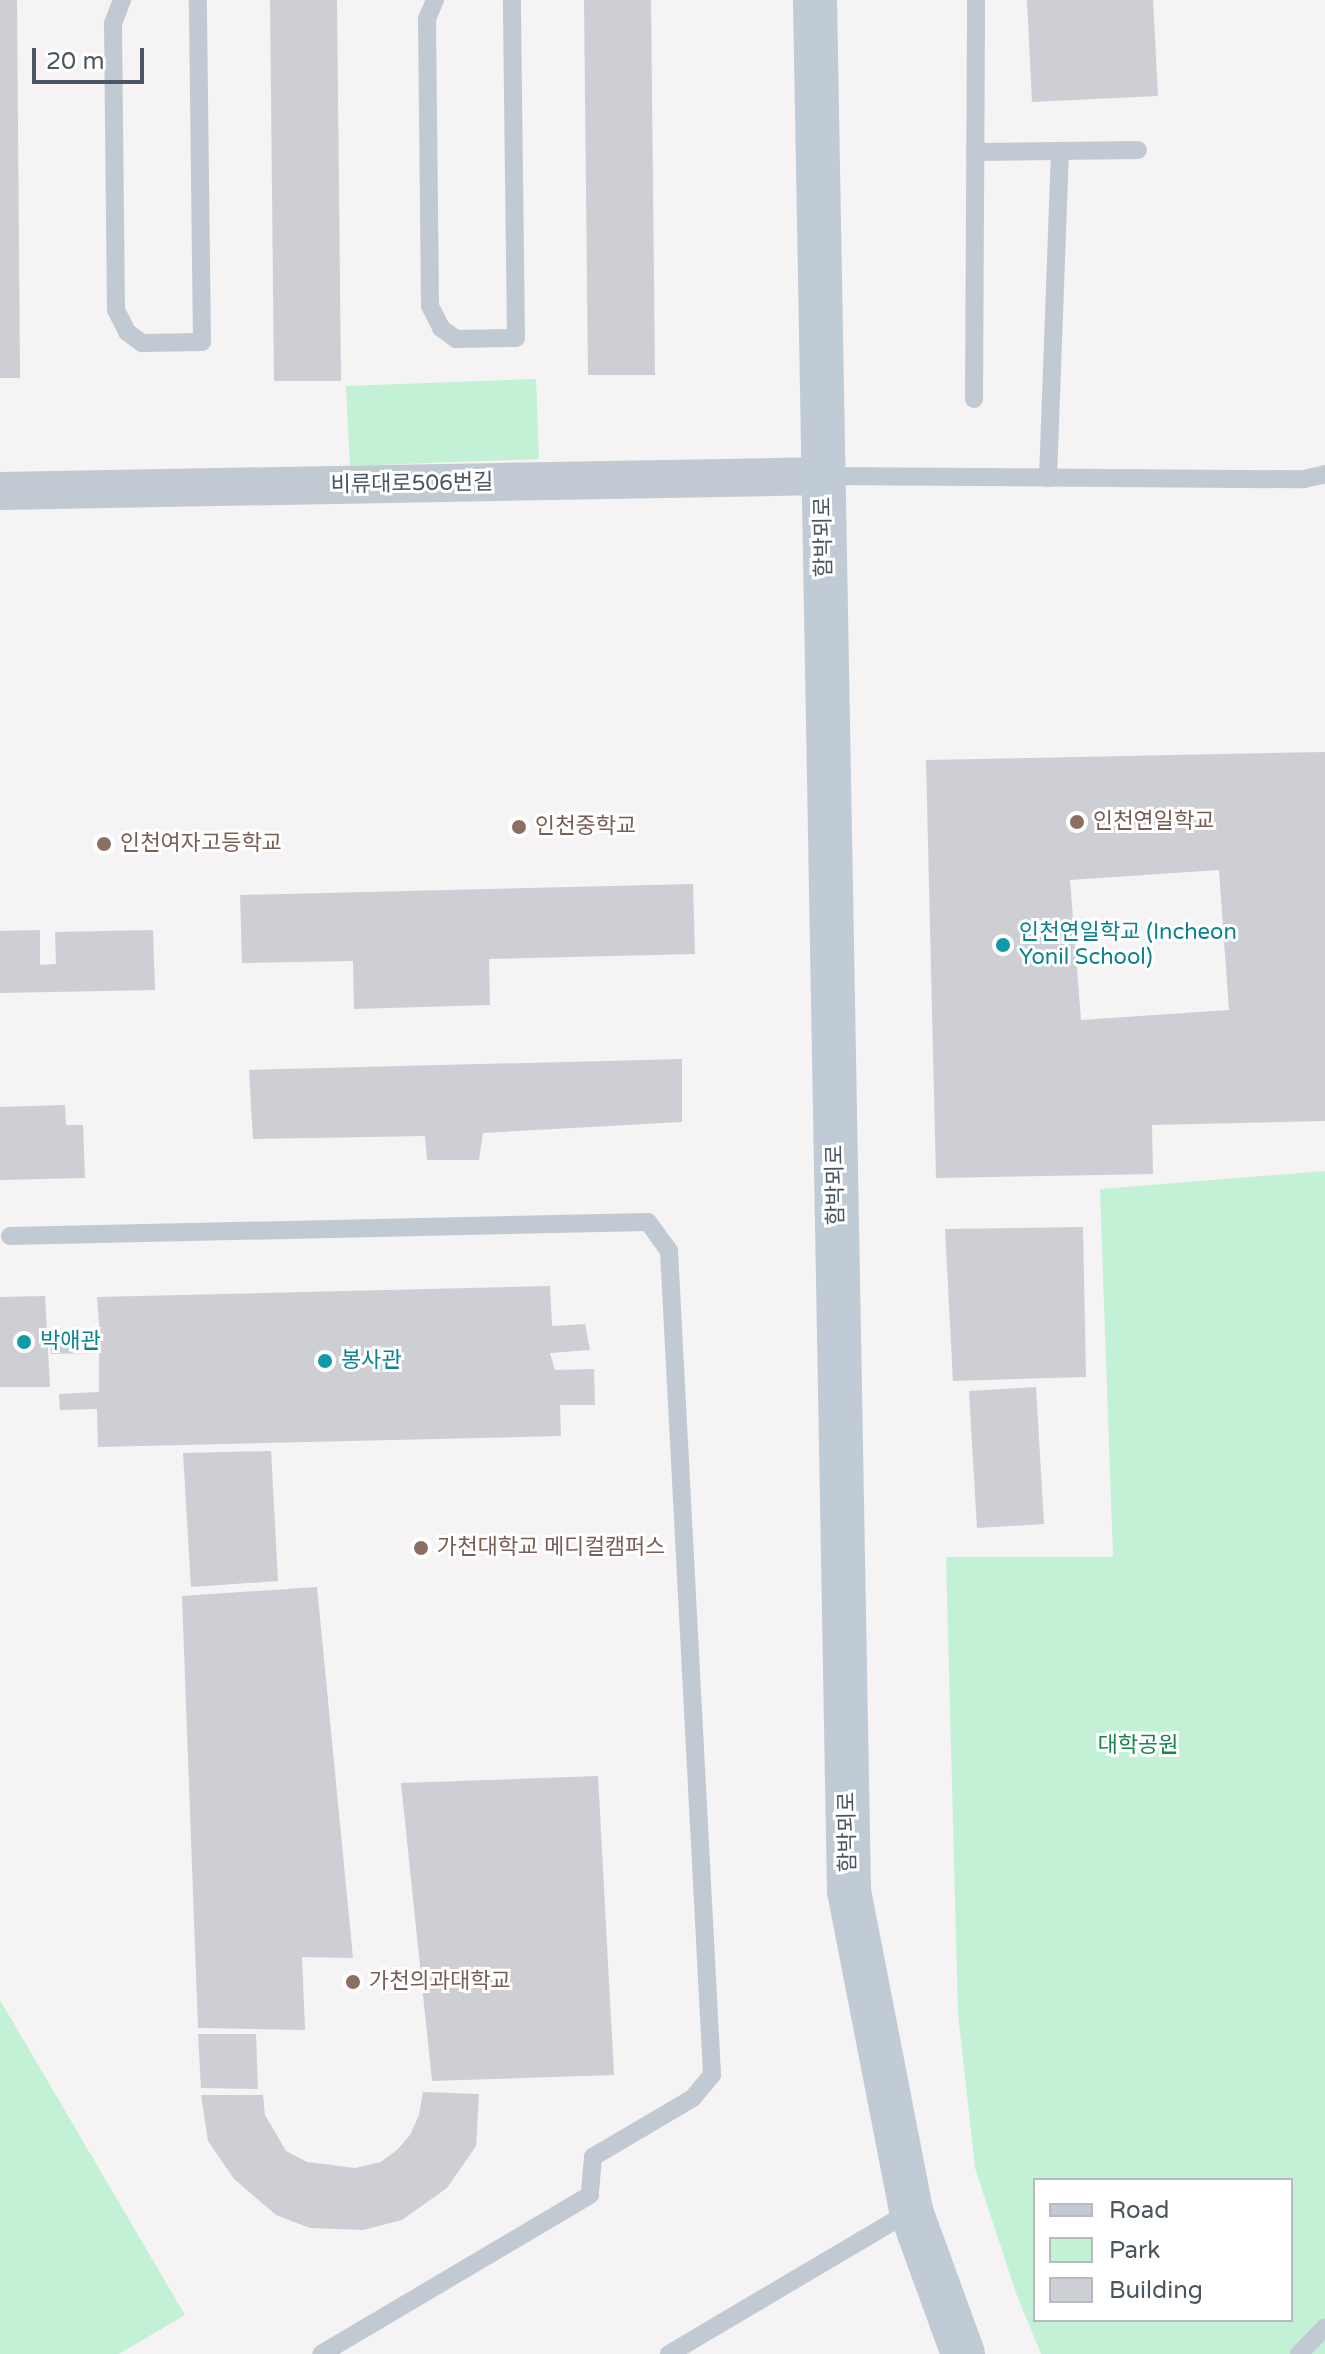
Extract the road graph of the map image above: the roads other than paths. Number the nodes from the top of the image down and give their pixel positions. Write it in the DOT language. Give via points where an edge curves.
graph roads {
  1 [pos="122,0"];
  2 [pos="198,0"];
  3 [pos="435,0"];
  4 [pos="512,0"];
  5 [pos="815,0"];
  6 [pos="976,0"];
  7 [pos="1138,150"];
  8 [pos="1060,151"];
  9 [pos="975,152"];
  10 [pos="974,399"];
  11 [pos="1325,474"];
  12 [pos="823,476"];
  13 [pos="1048,478"];
  14 [pos="0,491"];
  15 [pos="10,1236"];
  16 [pos="911,2211"];
  17 [pos="1325,2327"];
  18 [pos="321,2354"];
  19 [pos="669,2354"];
  20 [pos="963,2354"];
  21 [pos="1299,2354"];
  1 -- 2 [label="lane" via="113,24 116,310 127,332 142,343 202,342"];
  3 -- 4 [label="lane" via="427,19 430,306 441,328 456,339 516,338"];
  5 -- 12 [label="main road, 함박뫼로"];
  6 -- 9 [label="lane"];
  7 -- 8 [label="lane"];
  8 -- 9 [label="lane"];
  8 -- 13 [label="lane"];
  9 -- 10 [label="lane"];
  11 -- 13 [label="lane" via="1304,479"];
  12 -- 13 [label="lane"];
  12 -- 14 [label="street, 비류대로506번길"];
  12 -- 16 [label="main road, 함박뫼로" via="849,1891"];
  15 -- 18 [label="lane" via="648,1222 669,1251 712,2075 693,2098 593,2157 590,2195"];
  16 -- 19 [label="lane"];
  16 -- 20 [label="main road, 함박뫼로"];
  17 -- 21 [label="lane"];
}
